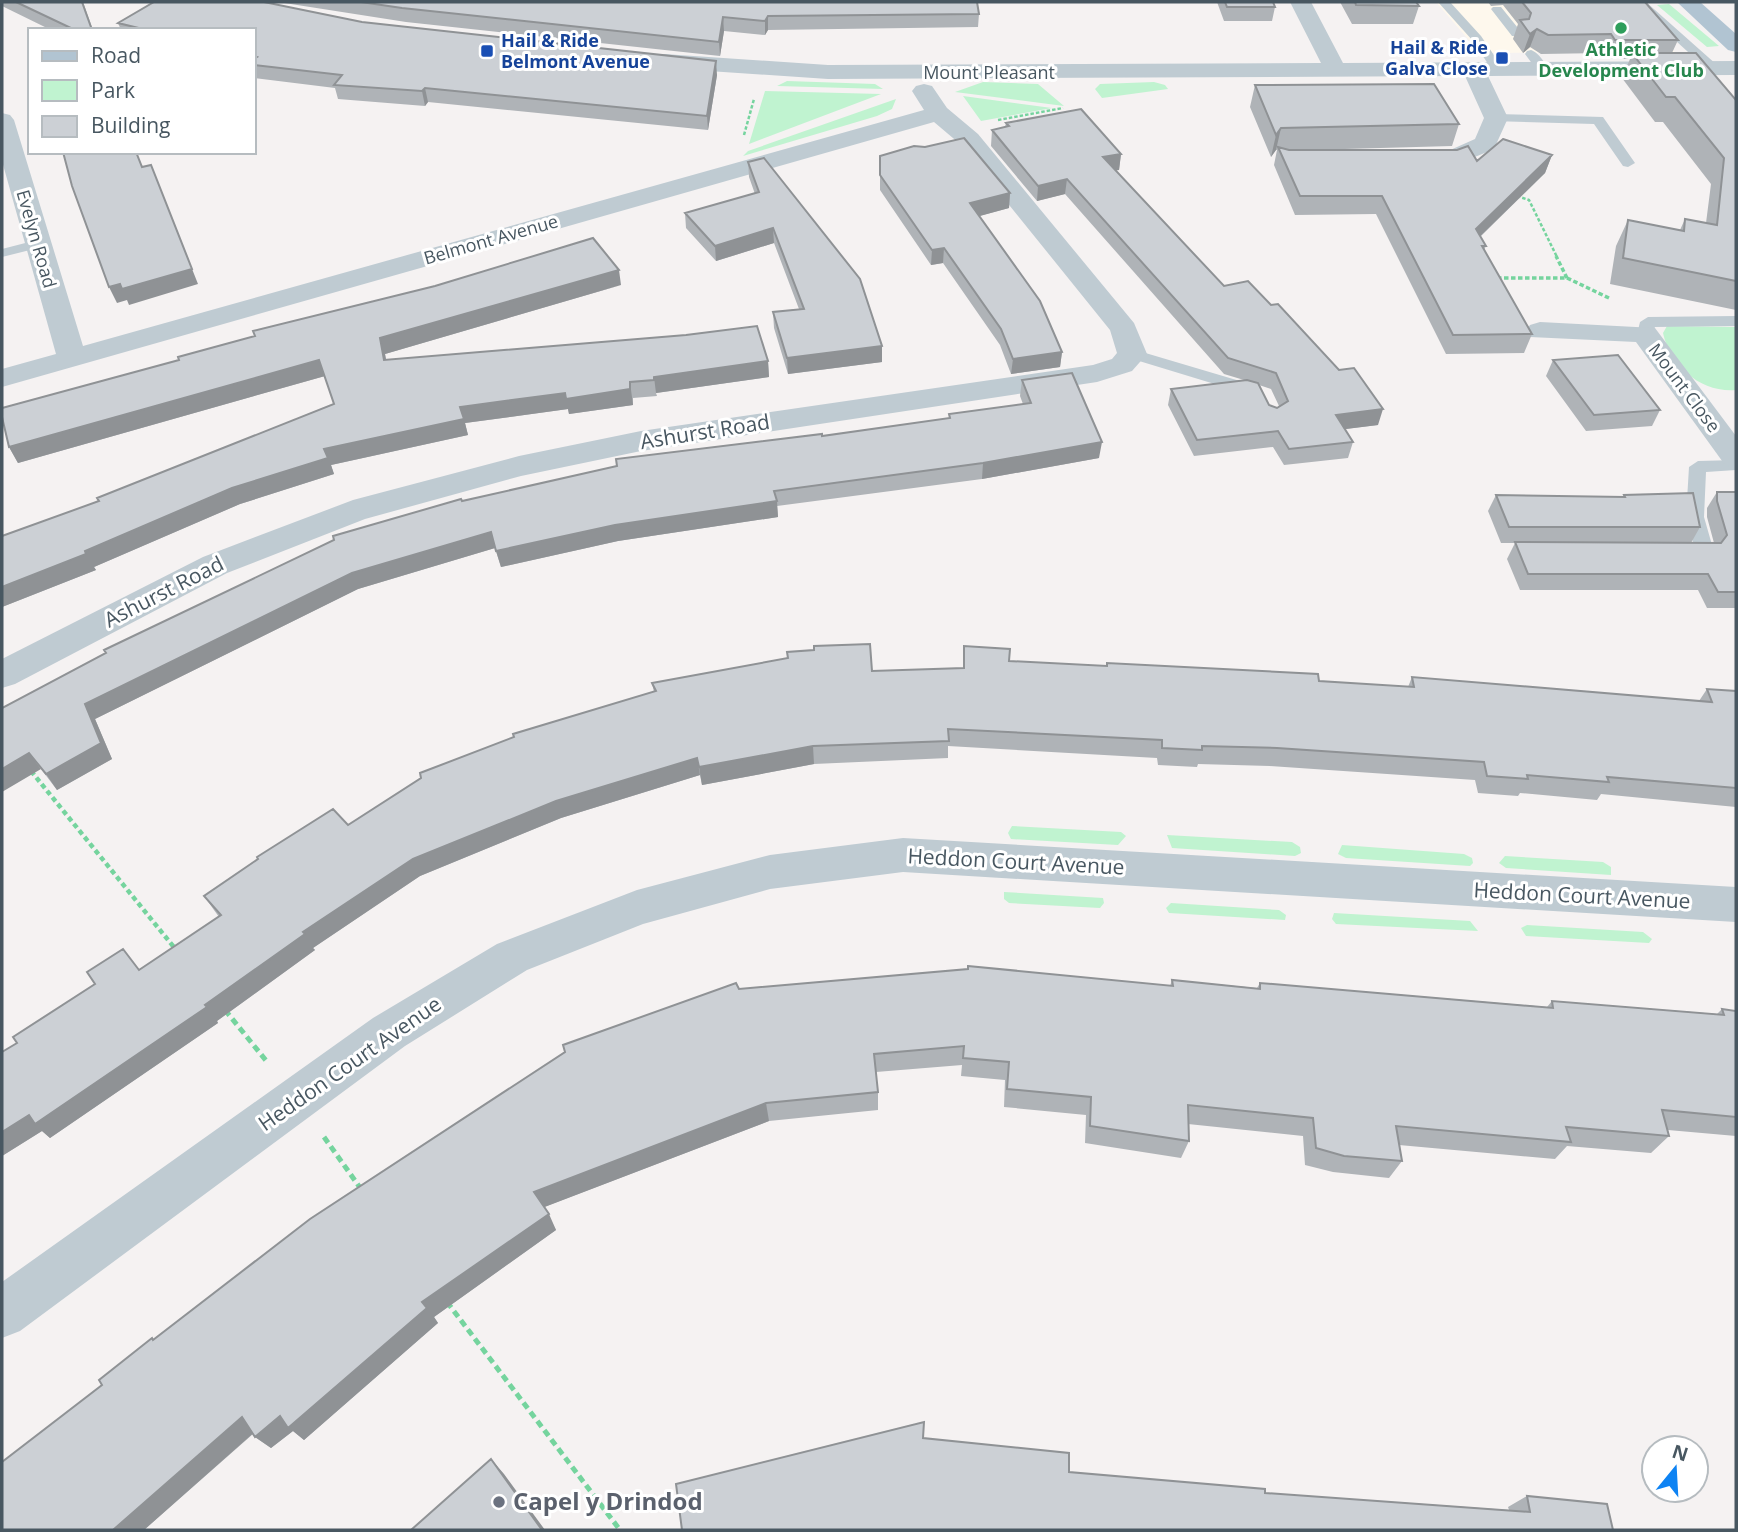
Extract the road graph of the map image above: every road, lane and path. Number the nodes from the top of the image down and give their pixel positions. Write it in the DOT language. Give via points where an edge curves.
graph roads {
  1 [pos="1301,2"];
  2 [pos="1444,2"];
  3 [pos="1639,2"];
  4 [pos="1688,2"];
  5 [pos="1497,9"];
  6 [pos="1516,33"];
  7 [pos="1736,45"];
  8 [pos="640,58"];
  9 [pos="1725,68"];
  10 [pos="1335,69"];
  11 [pos="1486,70"];
  12 [pos="784,71"];
  13 [pos="923,73"];
  14 [pos="1063,107"];
  15 [pos="1496,118"];
  16 [pos="2,120"];
  17 [pos="946,120"];
  18 [pos="1396,158"];
  19 [pos="1451,158"];
  20 [pos="1628,163"];
  21 [pos="733,171"];
  22 [pos="37,244"];
  23 [pos="2,253"];
  24 [pos="1495,278"];
  25 [pos="1736,321"];
  26 [pos="1540,331"];
  27 [pos="1644,334"];
  28 [pos="1132,354"];
  29 [pos="72,359"];
  30 [pos="2,378"];
  31 [pos="1268,405"];
  32 [pos="1736,458"];
  33 [pos="1736,465"];
  34 [pos="1666,551"];
  35 [pos="2,675"];
  36 [pos="1736,905"];
  37 [pos="2,1312"];
  1 -- 10 [label="street"];
  2 -- 11 [label="lane" via="1477,38"];
  3 -- 9 [label="lane"];
  4 -- 7 [label="main road"];
  5 -- 6 [label="lane"];
  8 -- 12 [label="street, Mount Pleasant"];
  9 -- 11 [label="street, Mount Pleasant" via="1537,62"];
  10 -- 11 [label="street, Mount Pleasant"];
  10 -- 13 [label="street, Mount Pleasant"];
  11 -- 15 [label="street"];
  12 -- 13 [label="street, Mount Pleasant"];
  12 -- 21 [label="path" via="777,80 757,88"];
  13 -- 17 [label="street" via="923,90"];
  14 -- 17 [label="path"];
  15 -- 19 [label="street" via="1485,144"];
  15 -- 20 [label="lane" via="1598,120"];
  16 -- 22 [label="street, Evelyn Road"];
  17 -- 21 [label="street, Belmont Avenue"];
  17 -- 28 [label="street" via="969,139 1124,329"];
  18 -- 19 [label="street"];
  19 -- 24 [label="path" via="1487,188 1529,200 1567,278"];
  21 -- 29 [label="street, Belmont Avenue"];
  22 -- 23 [label="lane"];
  22 -- 29 [label="street, Evelyn Road"];
  25 -- 27 [label="lane" via="1648,322"];
  26 -- 27 [label="street, Mount Close"];
  27 -- 32 [label="street, Mount Close"];
  28 -- 31 [label="lane" via="1263,394"];
  28 -- 35 [label="street, Ashurst Road" via="1122,365 1097,373 641,442 519,466 353,511 215,565"];
  29 -- 30 [label="street, Belmont Avenue"];
  33 -- 34 [label="lane" via="1698,467 1695,517 1705,552"];
  36 -- 37 [label="street, Heddon Court Avenue" via="903,855 770,872 636,908 512,957 389,1032"];
}
